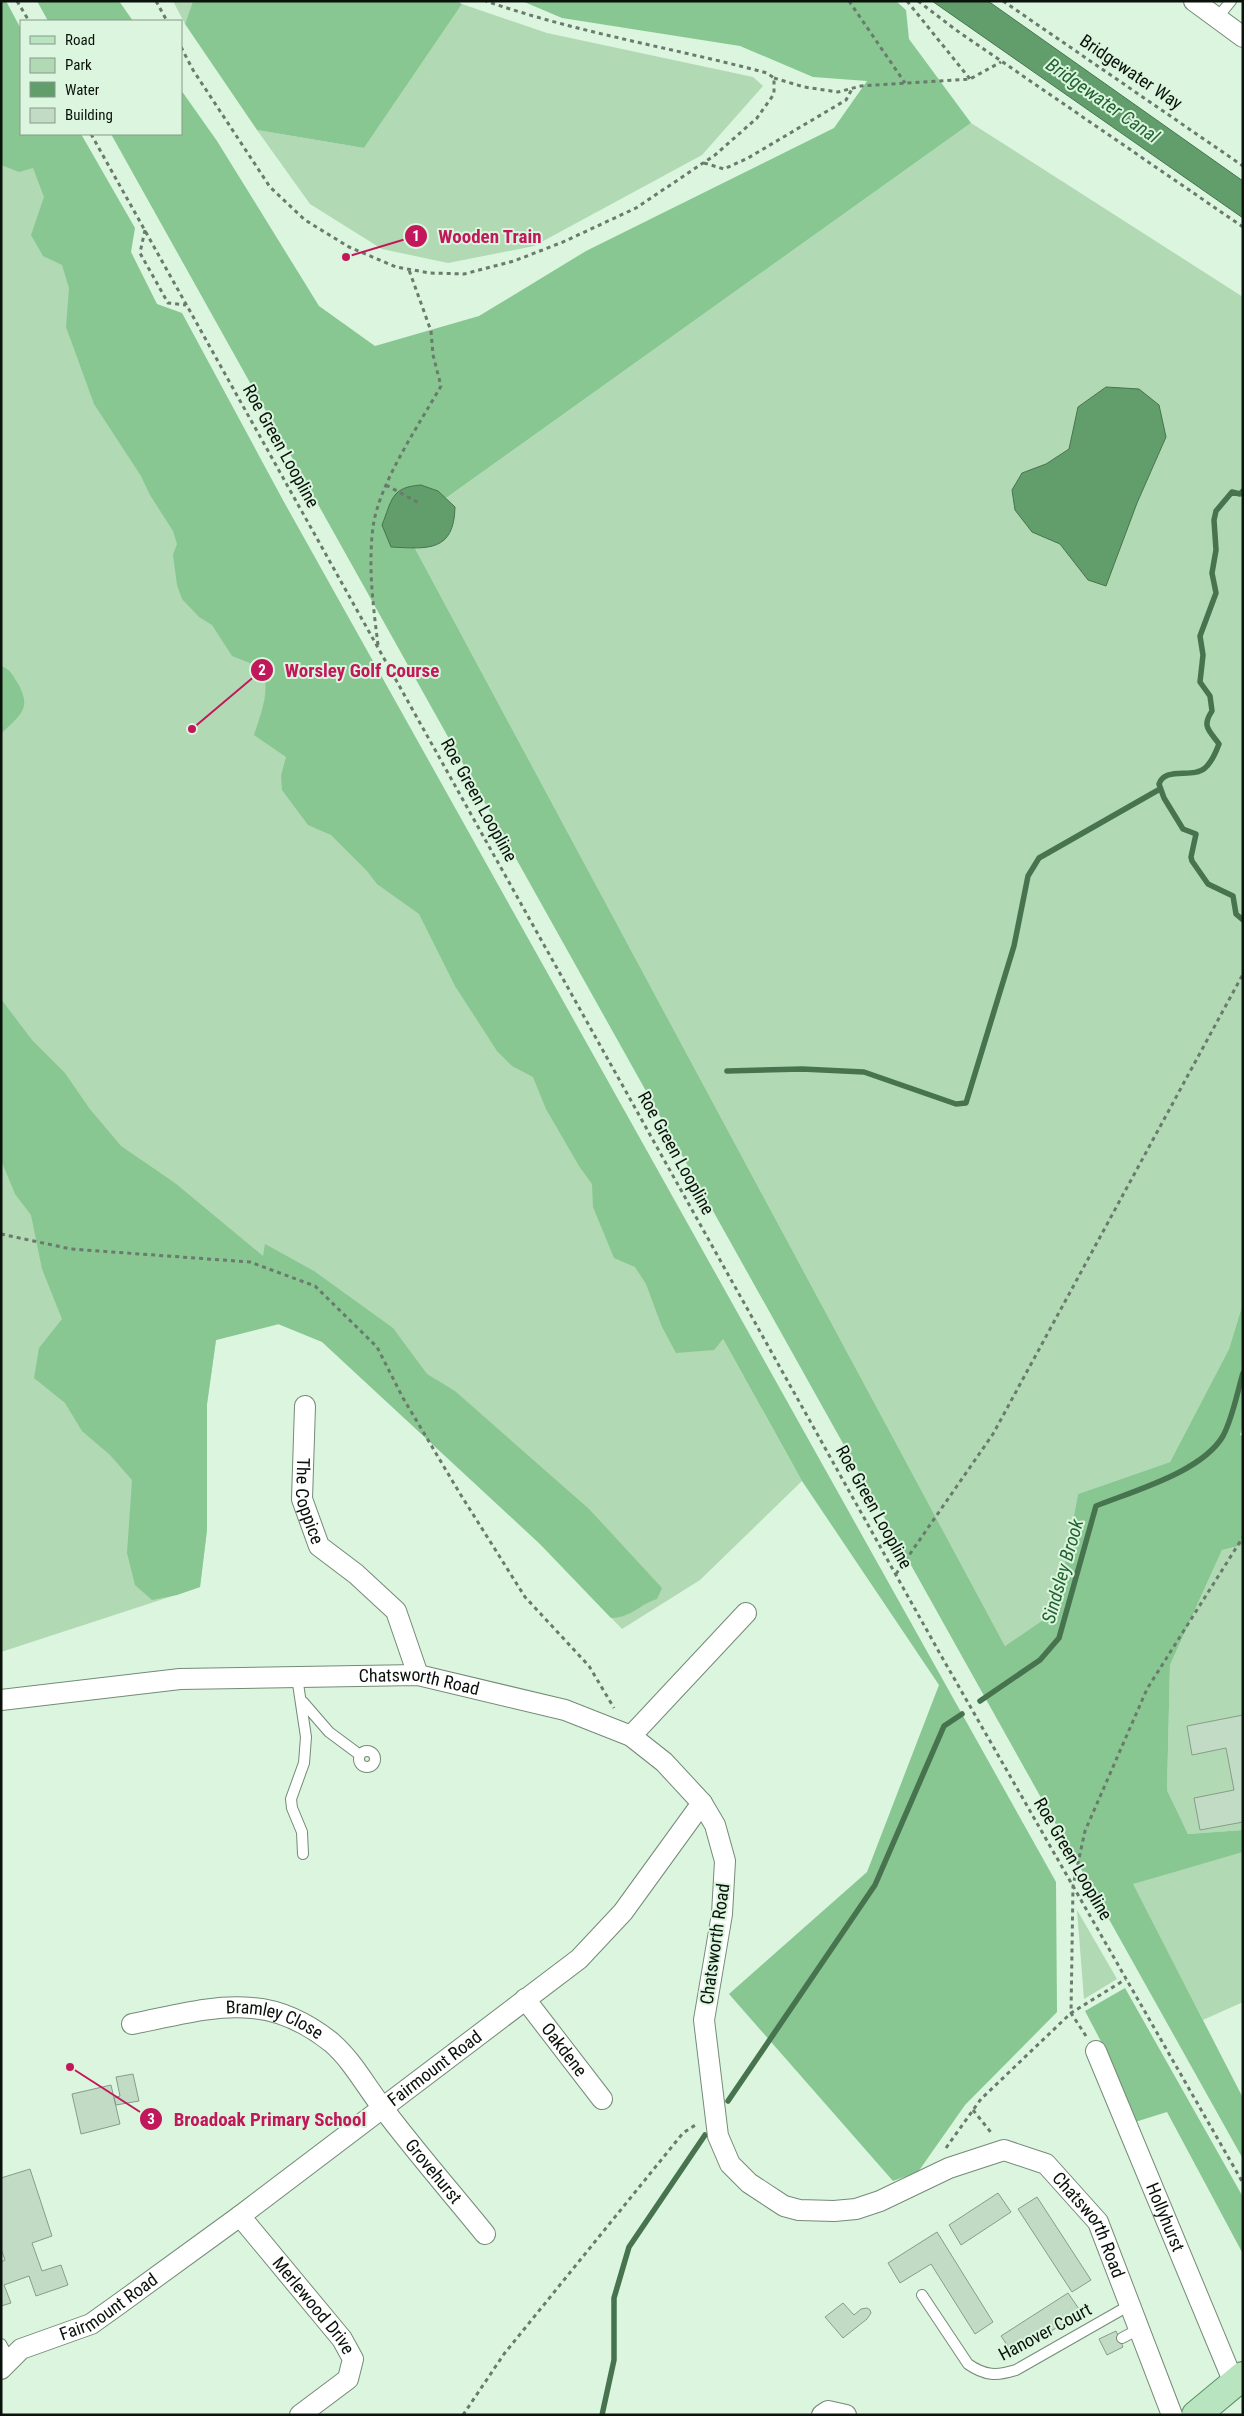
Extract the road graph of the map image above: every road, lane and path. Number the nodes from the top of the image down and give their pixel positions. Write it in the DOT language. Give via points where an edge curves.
graph roads {
  1 [pos="17,1"];
  2 [pos="156,1"];
  3 [pos="486,1"];
  4 [pos="849,1"];
  5 [pos="906,1"];
  6 [pos="918,1"];
  7 [pos="1003,1"];
  8 [pos="1194,1"];
  9 [pos="1231,1"];
  10 [pos="1217,18"];
  11 [pos="27,20"];
  12 [pos="166,20"];
  13 [pos="1243,36"];
  14 [pos="182,49"];
  15 [pos="1002,62"];
  16 [pos="774,78"];
  17 [pos="970,79"];
  18 [pos="905,83"];
  19 [pos="853,88"];
  20 [pos="92,135"];
  21 [pos="703,163"];
  22 [pos="1243,166"];
  23 [pos="1243,227"];
  24 [pos="145,230"];
  25 [pos="409,269"];
  26 [pos="187,305"];
  27 [pos="386,485"];
  28 [pos="421,504"];
  29 [pos="378,647"];
  30 [pos="1243,974"];
  31 [pos="1,1234"];
  32 [pos="305,1406"];
  33 [pos="1243,1537"];
  34 [pos="896,1575"];
  35 [pos="746,1612"];
  36 [pos="418,1675"];
  37 [pos="297,1677"];
  38 [pos="301,1699"];
  39 [pos="1,1700"];
  40 [pos="631,1736"];
  41 [pos="360,1755"];
  42 [pos="702,1803"];
  43 [pos="303,1854"];
  44 [pos="1073,1886"];
  45 [pos="1126,1979"];
  46 [pos="525,1999"];
  47 [pos="1071,2013"];
  48 [pos="132,2024"];
  49 [pos="1096,2051"];
  50 [pos="602,2099"];
  51 [pos="382,2107"];
  52 [pos="973,2110"];
  53 [pos="716,2113"];
  54 [pos="945,2149"];
  55 [pos="1004,2150"];
  56 [pos="1243,2183"];
  57 [pos="240,2216"];
  58 [pos="486,2234"];
  59 [pos="922,2295"];
  60 [pos="1130,2305"];
  61 [pos="4,2358"];
  62 [pos="1239,2379"];
  63 [pos="300,2415"];
  64 [pos="463,2415"];
  65 [pos="822,2415"];
  66 [pos="846,2415"];
  67 [pos="1172,2415"];
  68 [pos="1196,2415"];
  1 -- 11 [label="path"];
  2 -- 12 [label="path"];
  3 -- 16 [label="path" via="536,18 708,57 767,73"];
  4 -- 18 [label="path"];
  5 -- 17 [label="path"];
  6 -- 15 [label="path"];
  7 -- 22 [label="path, Bridgewater Way"];
  8 -- 10 [label="street"];
  9 -- 10 [label="lane"];
  10 -- 13 [label="street"];
  14 -- 25 [label="path" via="270,187 305,220 349,247 396,267"];
  15 -- 17 [label="path"];
  15 -- 23 [label="path"];
  16 -- 19 [label="path" via="838,92"];
  16 -- 21 [label="path" via="774,94 757,118"];
  17 -- 18 [label="path"];
  18 -- 19 [label="path"];
  19 -- 21 [label="path" via="846,100 748,158 724,169"];
  20 -- 24 [label="path, Roe Green Loopline"];
  21 -- 25 [label="path" via="636,208 514,261 464,274"];
  24 -- 26 [label="path, Roe Green Loopline"];
  24 -- 26 [label="path" via="140,253 149,270 168,303"];
  25 -- 27 [label="path" via="431,331 441,386"];
  26 -- 29 [label="path, Roe Green Loopline"];
  27 -- 28 [label="path"];
  27 -- 29 [label="path" via="373,525 370,571"];
  29 -- 34 [label="path, Roe Green Loopline"];
  30 -- 34 [label="path" via="992,1434"];
  31 -- 40 [label="path" via="71,1249 250,1262 315,1286 377,1347 403,1398 525,1597 589,1666"];
  32 -- 36 [label="street, The Coppice" via="302,1499 319,1546 396,1611"];
  33 -- 44 [label="path" via="1147,1689 1085,1831"];
  34 -- 44 [label="path, Roe Green Loopline"];
  35 -- 40 [label="street"];
  36 -- 37 [label="street, Chatsworth Road"];
  36 -- 40 [label="street, Chatsworth Road" via="564,1710"];
  37 -- 38 [label="lane"];
  37 -- 39 [label="street, Chatsworth Road" via="180,1679"];
  38 -- 41 [label="lane" via="314,1718"];
  38 -- 43 [label="lane" via="306,1737 304,1763 291,1799 302,1832"];
  40 -- 42 [label="street, Chatsworth Road" via="664,1762"];
  42 -- 46 [label="street, Fairmount Road" via="623,1912 579,1959"];
  42 -- 53 [label="street, Chatsworth Road" via="716,1825 725,1861 722,1914 704,2020"];
  44 -- 45 [label="path, Roe Green Loopline"];
  44 -- 47 [label="path"];
  45 -- 47 [label="path"];
  45 -- 56 [label="path, Roe Green Loopline"];
  46 -- 50 [label="street, Oakdene"];
  46 -- 51 [label="street, Fairmount Road"];
  47 -- 49 [label="path"];
  47 -- 52 [label="path"];
  48 -- 51 [label="street, Bramley Close" via="220,2008 252,2008 282,2014 331,2042"];
  49 -- 62 [label="street, Hollyhurst"];
  51 -- 57 [label="street, Fairmount Road"];
  51 -- 58 [label="street, Grovehurst"];
  52 -- 54 [label="path"];
  52 -- 55 [label="path"];
  53 -- 55 [label="street, Chatsworth Road" via="718,2136 730,2164 749,2184 772,2200 799,2210 856,2209 949,2168"];
  53 -- 64 [label="path" via="683,2133 504,2354"];
  55 -- 60 [label="street, Chatsworth Road" via="1046,2164 1098,2222"];
  57 -- 61 [label="street, Fairmount Road" via="91,2324"];
  57 -- 63 [label="street, Merlewood Drive" via="342,2339 353,2359 348,2379"];
  59 -- 60 [label="lane, Hanover Court" via="968,2364 991,2375 1016,2370"];
  60 -- 67 [label="street, Chatsworth Road" via="1130,2334"];
  62 -- 68 [label="main road"];
  65 -- 66 [label="street" via="828,2411"];
}
